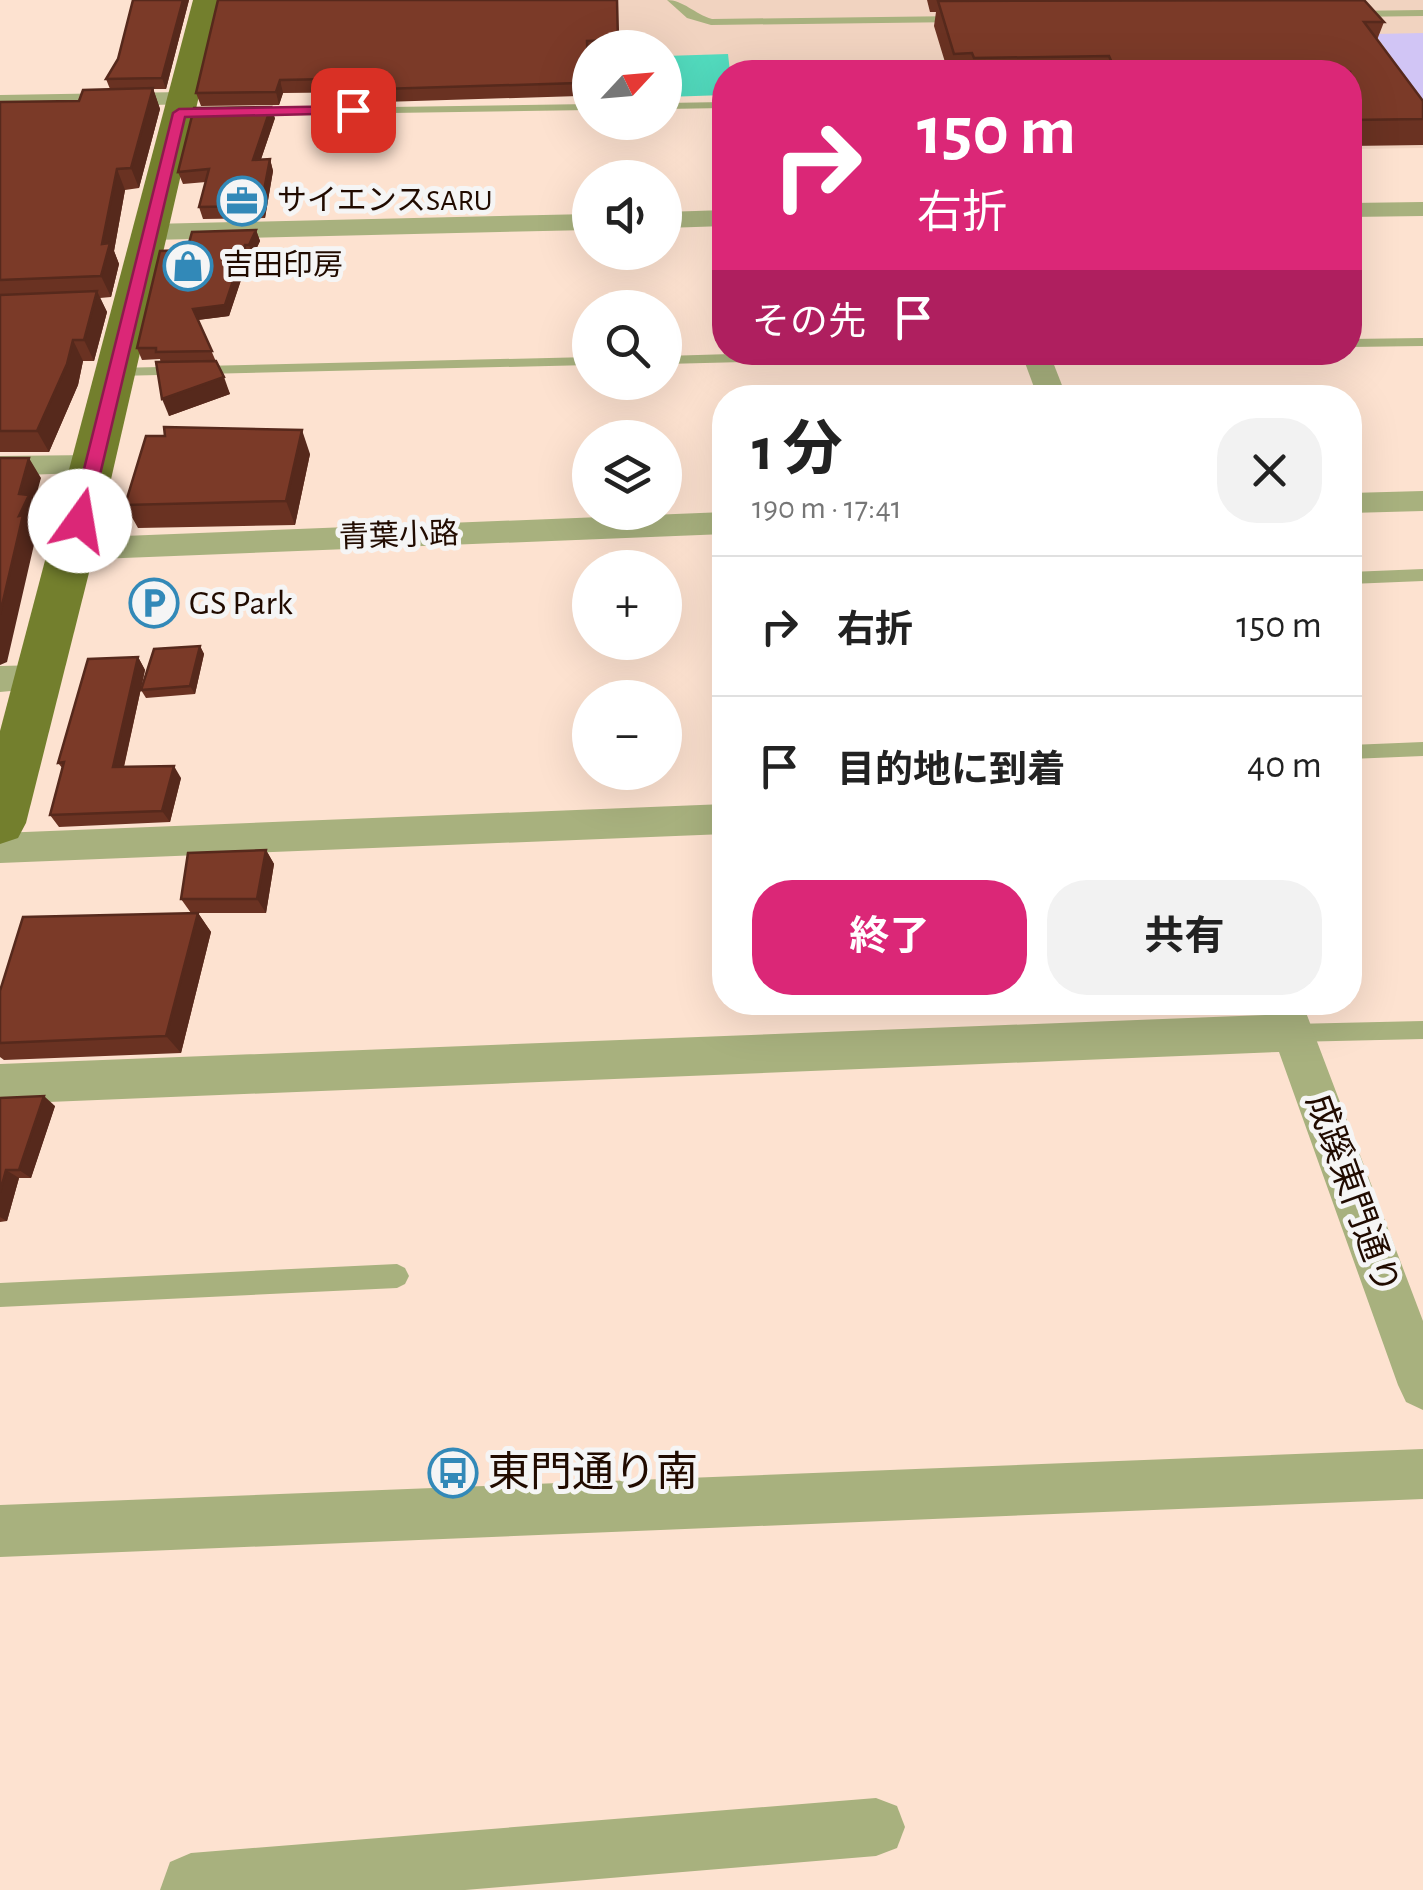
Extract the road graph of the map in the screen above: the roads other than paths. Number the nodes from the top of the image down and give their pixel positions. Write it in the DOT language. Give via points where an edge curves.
graph roads {
  1 [pos="207,0"];
  2 [pos="672,0"];
  3 [pos="1423,13"];
  4 [pos="1332,14"];
  5 [pos="980,19"];
  6 [pos="0,102"];
  7 [pos="712,105"];
  8 [pos="682,106"];
  9 [pos="572,107"];
  10 [pos="186,108"];
  11 [pos="234,112"];
  12 [pos="1423,209"];
  13 [pos="1362,210"];
  14 [pos="712,218"];
  15 [pos="682,219"];
  16 [pos="572,222"];
  17 [pos="151,232"];
  18 [pos="1423,342"];
  19 [pos="1362,344"];
  20 [pos="712,359"];
  21 [pos="682,360"];
  22 [pos="572,361"];
  23 [pos="116,372"];
  24 [pos="93,465"];
  25 [pos="0,466"];
  26 [pos="1423,501"];
  27 [pos="1362,504"];
  28 [pos="712,524"];
  29 [pos="73,549"];
  30 [pos="1423,574"];
  31 [pos="1362,577"];
  32 [pos="0,678"];
  33 [pos="40,678"];
  34 [pos="1423,749"];
  35 [pos="1362,752"];
  36 [pos="712,820"];
  37 [pos="0,823"];
  38 [pos="0,848"];
  39 [pos="1286,1018"];
  40 [pos="1423,1030"];
  41 [pos="0,1084"];
  42 [pos="397,1276"];
  43 [pos="0,1296"];
  44 [pos="1423,1385"];
  45 [pos="1423,1474"];
  46 [pos="0,1531"];
  47 [pos="876,1827"];
  48 [pos="190,1890"];
  1 -- 10 [label="main road"];
  2 -- 5 [label="lane" via="712,22"];
  3 -- 4 [label="lane"];
  6 -- 10 [label="street"];
  7 -- 8 [label="lane"];
  9 -- 11 [label="lane"];
  10 -- 17 [label="main road"];
  12 -- 13 [label="street"];
  14 -- 15 [label="street"];
  16 -- 17 [label="street"];
  17 -- 23 [label="main road" via="123,304"];
  18 -- 19 [label="lane"];
  20 -- 21 [label="lane"];
  22 -- 23 [label="lane"];
  23 -- 24 [label="main road"];
  24 -- 25 [label="street"];
  24 -- 29 [label="main road"];
  26 -- 27 [label="street"];
  28 -- 29 [label="street, 青葉小路"];
  29 -- 33 [label="main road"];
  30 -- 31 [label="lane"];
  32 -- 33 [label="street"];
  33 -- 37 [label="main road"];
  34 -- 35 [label="lane"];
  36 -- 38 [label="street"];
  39 -- 40 [label="lane"];
  39 -- 41 [label="street"];
  39 -- 44 [label="street, 成蹊東門通り"];
  42 -- 43 [label="lane"];
  45 -- 46 [label="street"];
  47 -- 48 [label="street" via="191,1883"];
}
